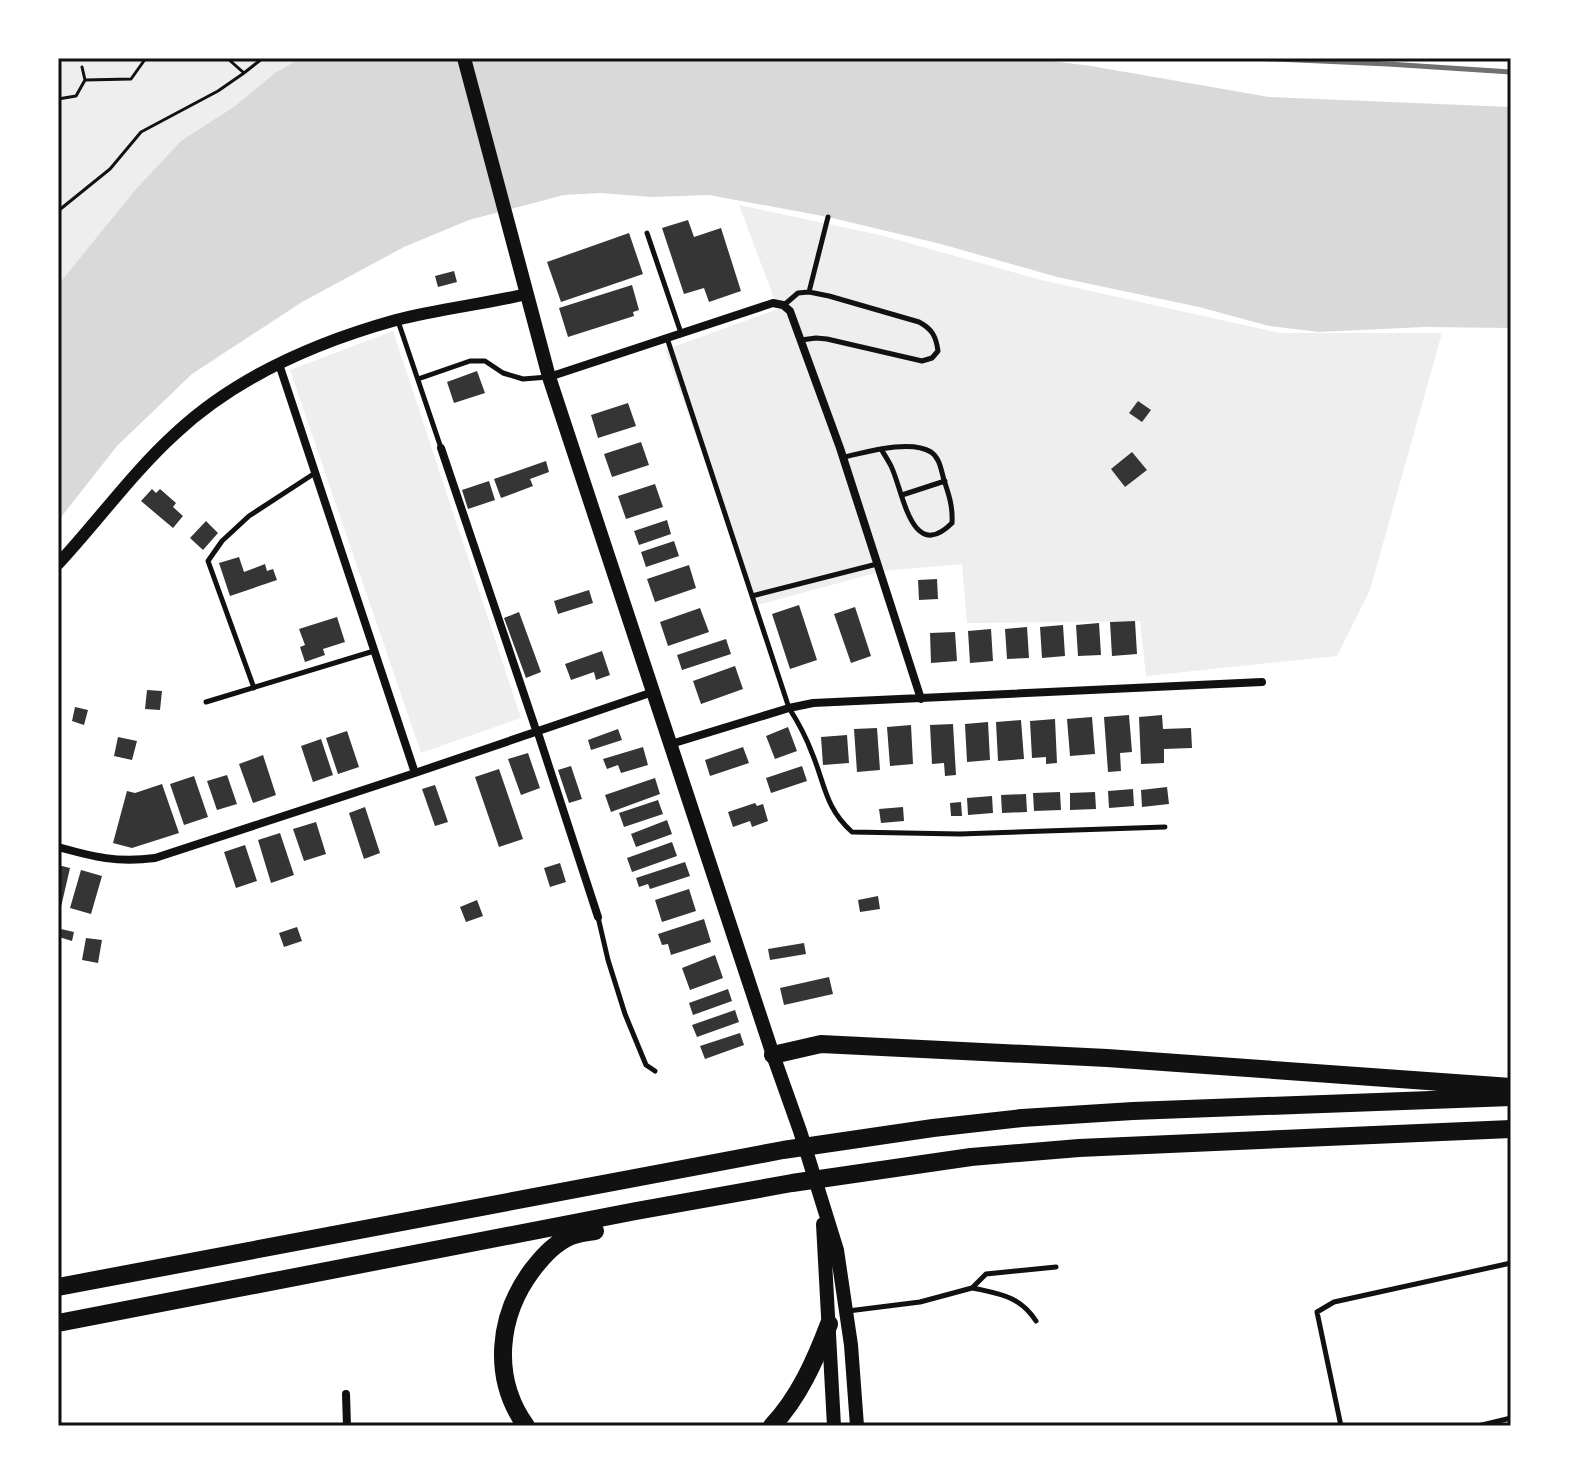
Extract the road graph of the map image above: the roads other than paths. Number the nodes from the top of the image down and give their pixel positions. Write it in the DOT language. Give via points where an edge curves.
graph roads {
  1 [pos="464,58"];
  2 [pos="828,217"];
  3 [pos="647,233"];
  4 [pos="809,292"];
  5 [pos="527,294"];
  6 [pos="783,305"];
  7 [pos="398,320"];
  8 [pos="681,333"];
  9 [pos="667,338"];
  10 [pos="801,340"];
  11 [pos="279,364"];
  12 [pos="549,377"];
  13 [pos="418,379"];
  14 [pos="441,448"];
  15 [pos="881,449"];
  16 [pos="843,457"];
  17 [pos="316,473"];
  18 [pos="945,481"];
  19 [pos="902,495"];
  20 [pos="58,564"];
  21 [pos="877,564"];
  22 [pos="752,596"];
  23 [pos="374,651"];
  24 [pos="1262,682"];
  25 [pos="254,688"];
  26 [pos="653,692"];
  27 [pos="921,699"];
  28 [pos="206,702"];
  29 [pos="789,708"];
  30 [pos="537,732"];
  31 [pos="671,744"];
  32 [pos="415,773"];
  33 [pos="1165,827"];
  34 [pos="58,847"];
  35 [pos="598,917"];
  36 [pos="773,1055"];
  37 [pos="655,1071"];
  38 [pos="1511,1087"];
  39 [pos="1511,1097"];
  40 [pos="1511,1129"];
  41 [pos="821,1200"];
  42 [pos="636,1211"];
  43 [pos="1511,1263"];
  44 [pos="1056,1267"];
  45 [pos="58,1287"];
  46 [pos="972,1288"];
  47 [pos="847,1311"];
  48 [pos="1036,1321"];
  49 [pos="58,1324"];
  50 [pos="829,1324"];
  51 [pos="346,1394"];
  52 [pos="1511,1418"];
  53 [pos="347,1426"];
  54 [pos="526,1426"];
  55 [pos="772,1426"];
  56 [pos="834,1426"];
  57 [pos="857,1426"];
  58 [pos="1341,1426"];
  59 [pos="1478,1426"];
  1 -- 5 [label="main road"];
  2 -- 4 [label="lane"];
  3 -- 8 [label="lane"];
  4 -- 6 [label="lane" via="798,293"];
  4 -- 10 [label="lane" via="919,322 929,327 938,351 922,361 827,339"];
  5 -- 7 [label="street"];
  5 -- 12 [label="main road"];
  6 -- 8 [label="street" via="773,303"];
  6 -- 10 [label="street"];
  7 -- 11 [label="street"];
  7 -- 13 [label="lane"];
  8 -- 9 [label="street"];
  9 -- 12 [label="street"];
  9 -- 22 [label="lane"];
  10 -- 16 [label="street"];
  11 -- 17 [label="street"];
  11 -- 20 [label="street" via="178,431"];
  12 -- 13 [label="lane" via="523,379 485,361 470,361"];
  12 -- 26 [label="main road"];
  13 -- 14 [label="lane"];
  14 -- 30 [label="street"];
  15 -- 16 [label="lane"];
  15 -- 18 [label="lane" via="909,446 930,451"];
  15 -- 19 [label="lane"];
  16 -- 21 [label="street"];
  17 -- 23 [label="street"];
  17 -- 25 [label="lane" via="249,516 208,561"];
  18 -- 19 [label="lane"];
  18 -- 19 [label="lane" via="952,523 932,535 911,522"];
  21 -- 22 [label="lane"];
  21 -- 27 [label="street"];
  22 -- 29 [label="lane"];
  23 -- 25 [label="lane"];
  23 -- 32 [label="street"];
  24 -- 27 [label="street"];
  25 -- 28 [label="lane"];
  26 -- 30 [label="street"];
  26 -- 31 [label="main road"];
  27 -- 29 [label="street"];
  29 -- 31 [label="street"];
  29 -- 33 [label="lane" via="804,733 828,801 852,832"];
  30 -- 32 [label="street"];
  30 -- 35 [label="street"];
  31 -- 36 [label="main road"];
  32 -- 34 [label="street" via="155,858 111,860"];
  35 -- 37 [label="lane" via="625,1014 646,1065"];
  36 -- 38 [label="highway" via="821,1044"];
  36 -- 41 [label="main road"];
  39 -- 45 [label="highway" via="1022,1118 826,1143"];
  40 -- 42 [label="highway" via="971,1157"];
  41 -- 47 [label="main road" via="837,1250"];
  41 -- 50 [label="main road"];
  42 -- 49 [label="highway"];
  42 -- 54 [label="highway" via="621,1226 575,1234 554,1246 515,1296 502,1362"];
  43 -- 58 [label="lane" via="1334,1302 1317,1312"];
  44 -- 46 [label="lane" via="986,1274"];
  46 -- 47 [label="lane" via="920,1302"];
  46 -- 48 [label="lane" via="1013,1298"];
  47 -- 57 [label="main road"];
  50 -- 55 [label="highway" via="803,1383"];
  50 -- 56 [label="main road"];
  51 -- 53 [label="street"];
  52 -- 59 [label="lane"];
}
